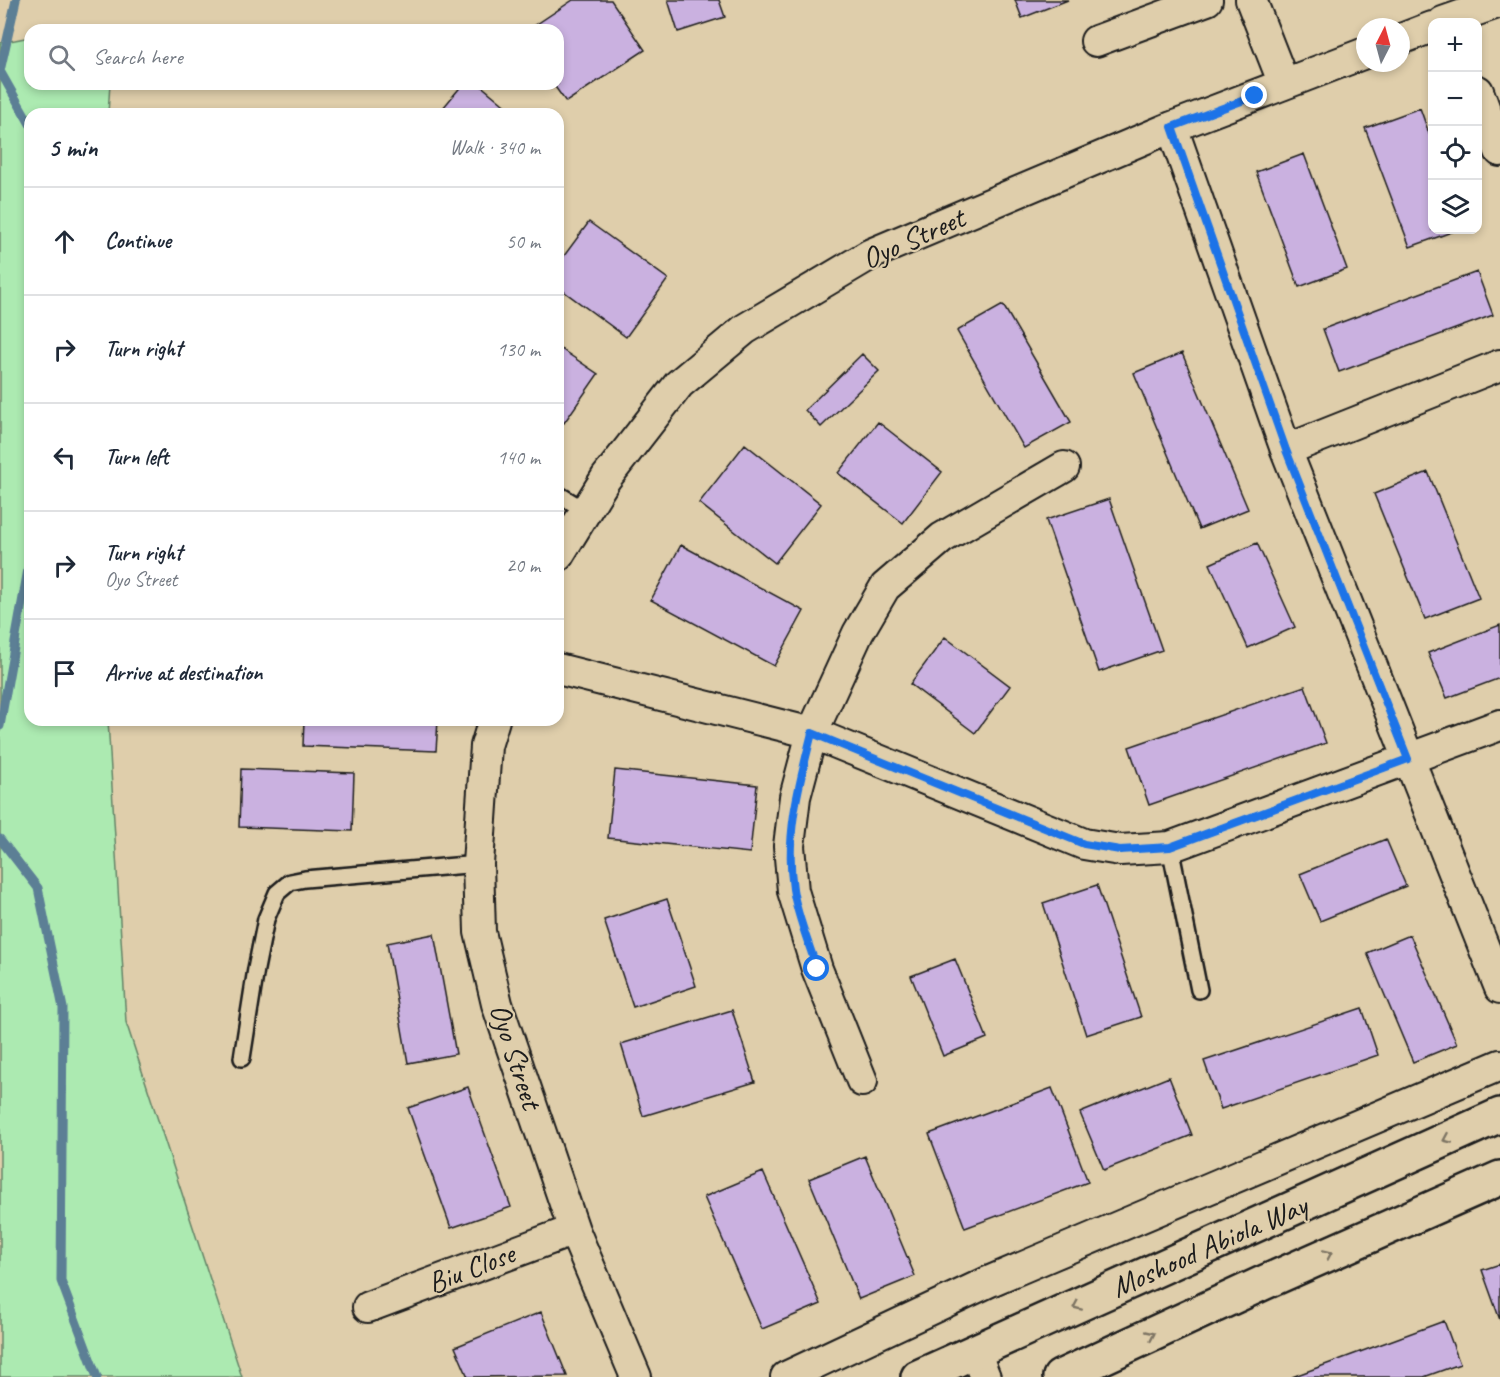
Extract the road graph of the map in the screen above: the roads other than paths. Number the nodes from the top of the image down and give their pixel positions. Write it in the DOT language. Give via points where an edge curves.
graph roads {
  1 [pos="1207,0"];
  2 [pos="1251,0"];
  3 [pos="1500,2"];
  4 [pos="1458,18"];
  5 [pos="1428,29"];
  6 [pos="1410,36"];
  7 [pos="1096,40"];
  8 [pos="1356,56"];
  9 [pos="1284,84"];
  10 [pos="1482,101"];
  11 [pos="1172,127"];
  12 [pos="1500,151"];
  13 [pos="1500,366"];
  14 [pos="1286,450"];
  15 [pos="1064,467"];
  16 [pos="564,498"];
  17 [pos="586,511"];
  18 [pos="564,546"];
  19 [pos="564,671"];
  20 [pos="1500,725"];
  21 [pos="492,726"];
  22 [pos="812,733"];
  23 [pos="1408,759"];
  24 [pos="1170,847"];
  25 [pos="478,864"];
  26 [pos="1500,988"];
  27 [pos="1199,990"];
  28 [pos="242,1058"];
  29 [pos="1500,1065"];
  30 [pos="862,1081"];
  31 [pos="1500,1115"];
  32 [pos="1500,1178"];
  33 [pos="574,1230"];
  34 [pos="368,1307"];
  35 [pos="980,1365"];
  36 [pos="636,1377"];
  37 [pos="786,1377"];
  38 [pos="918,1377"];
  39 [pos="1060,1377"];
  1 -- 7 [label="street"];
  2 -- 9 [label="street"];
  3 -- 4 [label="street"];
  5 -- 6 [label="street"];
  8 -- 9 [label="street, Oyo Street"];
  9 -- 11 [label="street, Oyo Street"];
  10 -- 12 [label="street"];
  11 -- 14 [label="street"];
  11 -- 17 [label="street, Oyo Street" via="871,254 745,329 680,384 606,478"];
  13 -- 14 [label="street"];
  14 -- 23 [label="street"];
  15 -- 22 [label="street" via="942,538 885,587 858,633"];
  16 -- 17 [label="lane"];
  17 -- 18 [label="street, Oyo Street"];
  19 -- 22 [label="street"];
  20 -- 23 [label="street"];
  21 -- 25 [label="street, Oyo Street" via="486,746"];
  22 -- 24 [label="street" via="1084,844 1120,850"];
  22 -- 30 [label="street" via="795,797 789,846 793,891 817,969"];
  23 -- 24 [label="street"];
  23 -- 26 [label="street"];
  24 -- 27 [label="lane"];
  25 -- 28 [label="lane" via="290,882 277,893 266,919"];
  25 -- 33 [label="street, Oyo Street" via="480,932 497,1004"];
  29 -- 37 [label="street" via="988,1282"];
  31 -- 35 [label="main road, Moshood Abiola Way, one-way"];
  39 -- 32 [label="main road, Moshood Abiola Way, one-way"];
  33 -- 34 [label="street, Biu Close"];
  33 -- 36 [label="street, Oyo Street"];
  35 -- 38 [label="main road, Moshood Abiola Way"];
}
